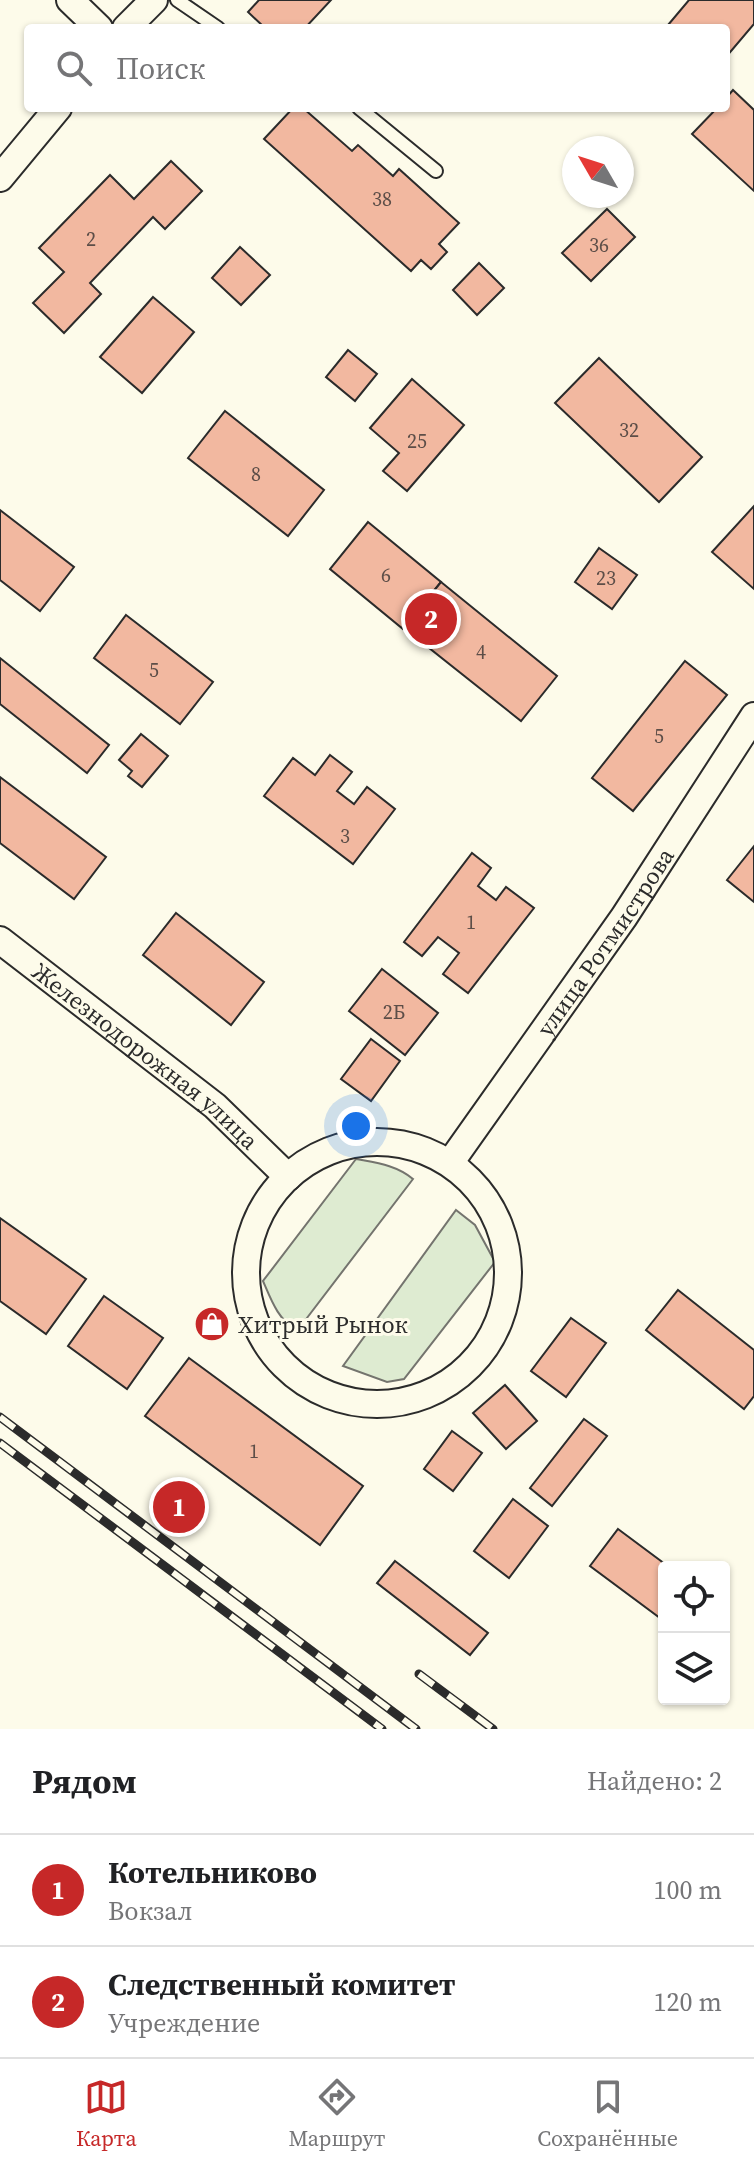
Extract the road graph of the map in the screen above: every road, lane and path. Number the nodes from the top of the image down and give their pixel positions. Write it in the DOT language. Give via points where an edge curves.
graph roads {
  1 [pos="70,0"];
  2 [pos="154,0"];
  3 [pos="177,0"];
  4 [pos="95,24"];
  5 [pos="130,24"];
  6 [pos="212,24"];
  7 [pos="55,112"];
  8 [pos="364,112"];
  9 [pos="436,171"];
  10 [pos="0,178"];
  11 [pos="754,716"];
  12 [pos="0,940"];
  13 [pos="450,1163"];
  14 [pos="288,1177"];
  1 -- 4 [label="street"];
  2 -- 5 [label="street"];
  3 -- 6 [label="lane"];
  7 -- 10 [label="street"];
  8 -- 9 [label="lane"];
  11 -- 13 [label="street, улица Ротмистрова" via="624,917"];
  12 -- 14 [label="street, Железнодорожная улица" via="215,1106"];
  13 -- 14 [label="street" via="427,1151 379,1141 330,1151"];
  13 -- 14 [label="street" via="475,1185 505,1240 505,1302 495,1332 466,1369 427,1395 397,1403 366,1404 309,1386 266,1344 246,1287 247,1257 254,1227"];
}
